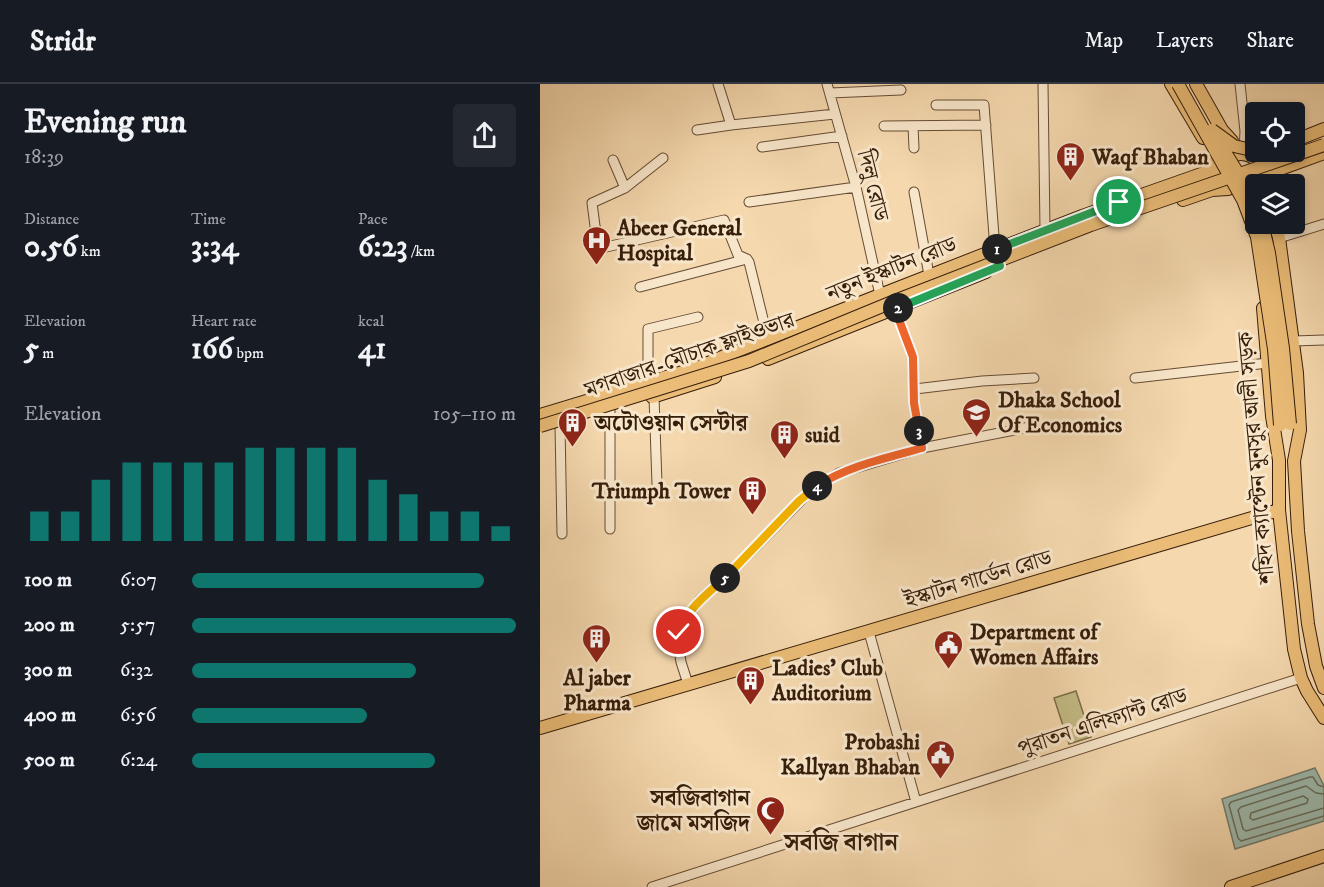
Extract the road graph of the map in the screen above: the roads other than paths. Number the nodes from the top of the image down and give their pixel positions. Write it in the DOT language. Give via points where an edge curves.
graph roads {
  1 [pos="718,84"];
  2 [pos="1043,84"];
  3 [pos="1171,84"];
  4 [pos="1178,84"];
  5 [pos="1187,84"];
  6 [pos="1196,84"];
  7 [pos="1240,84"];
  8 [pos="828,88"];
  9 [pos="901,90"];
  10 [pos="936,105"];
  11 [pos="835,114"];
  12 [pos="731,124"];
  13 [pos="986,125"];
  14 [pos="885,126"];
  15 [pos="914,126"];
  16 [pos="1324,128"];
  17 [pos="697,130"];
  18 [pos="1212,130"];
  19 [pos="1245,131"];
  20 [pos="1305,135"];
  21 [pos="1324,135"];
  22 [pos="842,136"];
  23 [pos="1305,142"];
  24 [pos="1324,145"];
  25 [pos="762,147"];
  26 [pos="914,148"];
  27 [pos="1245,150"];
  28 [pos="1245,151"];
  29 [pos="1245,153"];
  30 [pos="1324,153"];
  31 [pos="1213,154"];
  32 [pos="663,158"];
  33 [pos="613,160"];
  34 [pos="1250,162"];
  35 [pos="1221,167"];
  36 [pos="1207,172"];
  37 [pos="1278,174"];
  38 [pos="1245,185"];
  39 [pos="625,188"];
  40 [pos="856,188"];
  41 [pos="1231,191"];
  42 [pos="914,192"];
  43 [pos="1245,193"];
  44 [pos="749,202"];
  45 [pos="1324,224"];
  46 [pos="1045,230"];
  47 [pos="1264,234"];
  48 [pos="1278,234"];
  49 [pos="1279,238"];
  50 [pos="1253,244"];
  51 [pos="995,249"];
  52 [pos="747,259"];
  53 [pos="1000,266"];
  54 [pos="929,275"];
  55 [pos="640,287"];
  56 [pos="880,295"];
  57 [pos="895,309"];
  58 [pos="698,316"];
  59 [pos="768,339"];
  60 [pos="1324,340"];
  61 [pos="1294,341"];
  62 [pos="1268,363"];
  63 [pos="699,367"];
  64 [pos="670,376"];
  65 [pos="1034,378"];
  66 [pos="1135,378"];
  67 [pos="648,383"];
  68 [pos="915,389"];
  69 [pos="674,391"];
  70 [pos="654,397"];
  71 [pos="610,410"];
  72 [pos="540,415"];
  73 [pos="1285,424"];
  74 [pos="560,425"];
  75 [pos="540,426"];
  76 [pos="1035,426"];
  77 [pos="540,431"];
  78 [pos="922,448"];
  79 [pos="1279,460"];
  80 [pos="1294,461"];
  81 [pos="657,484"];
  82 [pos="1280,510"];
  83 [pos="610,529"];
  84 [pos="562,534"];
  85 [pos="869,632"];
  86 [pos="1301,678"];
  87 [pos="688,684"];
  88 [pos="1323,685"];
  89 [pos="1324,718"];
  90 [pos="540,728"];
  91 [pos="916,802"];
  92 [pos="1324,856"];
  93 [pos="652,887"];
  94 [pos="1231,887"];
  1 -- 12 [label="street"];
  2 -- 46 [label="street"];
  3 -- 31 [label="main road"];
  4 -- 73 [label="main road, bridge" via="1243,200 1257,237"];
  5 -- 18 [label="main road"];
  6 -- 27 [label="main road" via="1222,130"];
  7 -- 19 [label="street"];
  8 -- 9 [label="street"];
  8 -- 11 [label="street, দিলু রোড"];
  10 -- 13 [label="street" via="982,104"];
  11 -- 12 [label="street"];
  11 -- 22 [label="street, দিলু রোড"];
  12 -- 17 [label="street"];
  13 -- 15 [label="street"];
  13 -- 51 [label="street"];
  14 -- 15 [label="street"];
  15 -- 26 [label="street"];
  16 -- 20 [label="main road"];
  18 -- 28 [label="main road, bridge"];
  18 -- 38 [label="main road, bridge"];
  21 -- 23 [label="main road"];
  22 -- 25 [label="street"];
  22 -- 40 [label="street, দিলু রোড"];
  24 -- 75 [label="main road, মগবাজার-মৌচাক ফ্লাইওভার, bridge" via="1091,225 749,361"];
  29 -- 35 [label="main road" via="1232,155"];
  30 -- 37 [label="main road"];
  31 -- 35 [label="main road"];
  31 -- 36 [label="main road"];
  32 -- 39 [label="street"];
  33 -- 39 [label="street"];
  34 -- 63 [label="main road, bridge" via="1085,219 780,342"];
  35 -- 36 [label="main road, নতুন ইস্কাটন রোড"];
  35 -- 41 [label="main road" via="1221,179"];
  36 -- 46 [label="main road, নতুন ইস্কাটন রোড"];
  39 -- 52 [label="street" via="592,203 594,226 602,248 720,219 724,220 738,255"];
  40 -- 44 [label="street"];
  40 -- 56 [label="street, দিলু রোড"];
  41 -- 43 [label="main road"];
  41 -- 50 [label="main road, শহিদ ক্যাপ্টেন মুনসুর আলী সড়ক" via="1243,210"];
  41 -- 53 [label="main road, নতুন ইস্কাটন রোড" via="1206,192"];
  42 -- 54 [label="street"];
  45 -- 49 [label="street"];
  46 -- 51 [label="main road, নতুন ইস্কাটন রোড"];
  47 -- 73 [label="main road, bridge" via="1283,348"];
  48 -- 49 [label="main road, শহিদ ক্যাপ্টেন মুনসুর আলী সড়ক"];
  49 -- 50 [label="main road"];
  49 -- 61 [label="main road, শহিদ ক্যাপ্টেন মুনসুর আলী সড়ক"];
  50 -- 62 [label="main road, শহিদ ক্যাপ্টেন মুনসুর আলী সড়ক"];
  51 -- 53 [label="main road"];
  51 -- 54 [label="main road, নতুন ইস্কাটন রোড"];
  52 -- 55 [label="street"];
  52 -- 59 [label="street"];
  53 -- 57 [label="main road, নতুন ইস্কাটন রোড"];
  54 -- 56 [label="main road, নতুন ইস্কাটন রোড"];
  56 -- 59 [label="main road, নতুন ইস্কাটন রোড"];
  57 -- 68 [label="street" via="913,357"];
  57 -- 69 [label="main road, নতুন ইস্কাটন রোড" via="775,357"];
  58 -- 67 [label="street" via="648,329"];
  59 -- 63 [label="main road, নতুন ইস্কাটন রোড"];
  60 -- 61 [label="street"];
  61 -- 80 [label="main road, শহিদ ক্যাপ্টেন মুনসুর আলী সড়ক" via="1300,416"];
  62 -- 66 [label="street"];
  62 -- 79 [label="main road, শহিদ ক্যাপ্টেন মুনসুর আলী সড়ক"];
  63 -- 64 [label="main road, নতুন ইস্কাটন রোড"];
  64 -- 67 [label="main road, নতুন ইস্কাটন রোড"];
  64 -- 69 [label="main road"];
  65 -- 68 [label="street"];
  67 -- 72 [label="main road, নতুন ইস্কাটন রোড"];
  68 -- 78 [label="street"];
  69 -- 70 [label="main road, নতুন ইস্কাটন রোড"];
  70 -- 71 [label="main road, নতুন ইস্কাটন রোড"];
  70 -- 81 [label="street"];
  71 -- 74 [label="main road, নতুন ইস্কাটন রোড"];
  71 -- 83 [label="street"];
  73 -- 79 [label="main road"];
  73 -- 80 [label="main road"];
  74 -- 77 [label="main road, নতুন ইস্কাটন রোড"];
  74 -- 84 [label="street"];
  76 -- 78 [label="street"];
  78 -- 87 [label="street" via="839,473 812,489 700,600 682,623 678,644"];
  79 -- 82 [label="main road, শহিদ ক্যাপ্টেন মুনসুর আলী সড়ক"];
  80 -- 88 [label="main road, শহিদ ক্যাপ্টেন মুনসুর আলী সড়ক" via="1303,586 1316,666"];
  82 -- 85 [label="main road, ইস্কাটন গার্ডেন রোড"];
  82 -- 86 [label="main road, শহিদ ক্যাপ্টেন মুনসুর আলী সড়ক" via="1294,649"];
  85 -- 87 [label="main road, ইস্কাটন গার্ডেন রোড"];
  85 -- 91 [label="street"];
  86 -- 89 [label="main road, শহিদ ক্যাপ্টেন মুনসুর আলী সড়ক"];
  86 -- 91 [label="street, পুরাতন এলিফ্যান্ট রোড"];
  87 -- 90 [label="main road, ইস্কাটন গার্ডেন রোড"];
  91 -- 93 [label="street, পুরাতন এলিফ্যান্ট রোড"];
  92 -- 94 [label="main road"];
}
